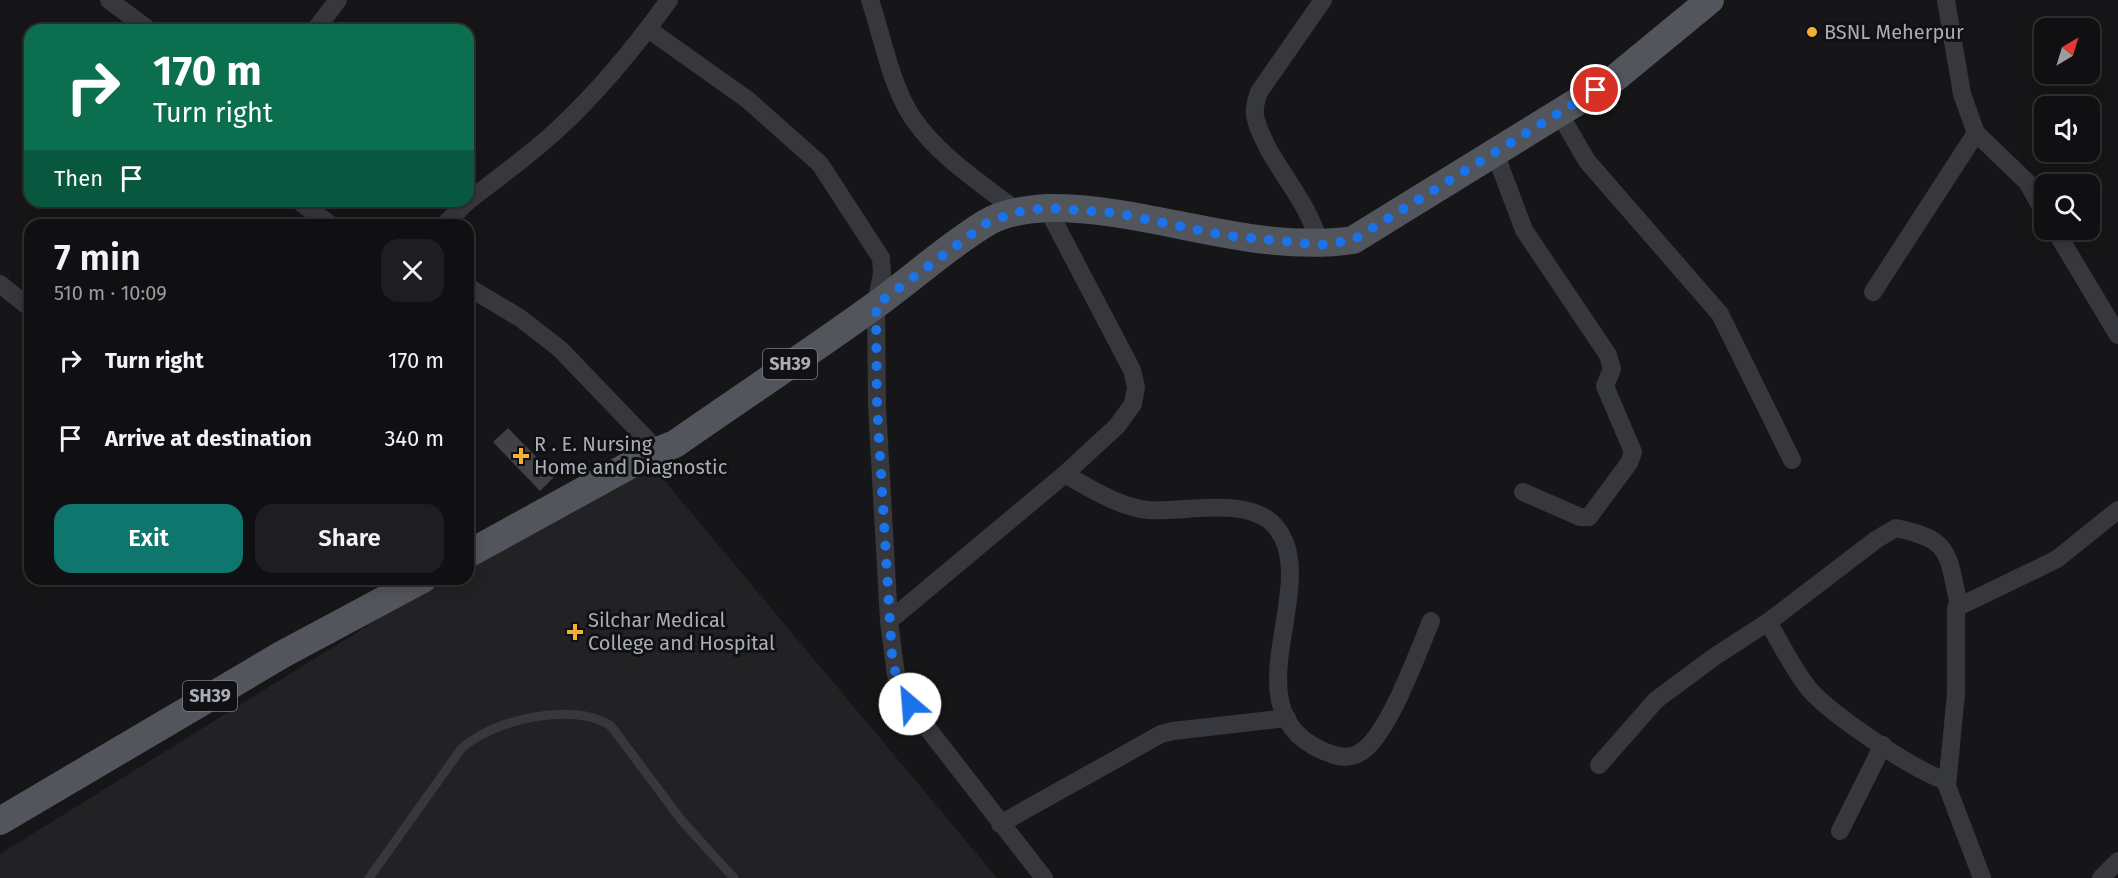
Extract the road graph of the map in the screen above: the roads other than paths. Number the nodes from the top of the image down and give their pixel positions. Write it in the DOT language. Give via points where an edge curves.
graph roads {
  1 [pos="110,0"];
  2 [pos="338,0"];
  3 [pos="669,0"];
  4 [pos="1323,0"];
  5 [pos="1710,0"];
  6 [pos="1946,0"];
  7 [pos="872,1"];
  8 [pos="140,24"];
  9 [pos="320,24"];
  10 [pos="648,29"];
  11 [pos="1559,113"];
  12 [pos="1976,133"];
  13 [pos="1495,153"];
  14 [pos="474,193"];
  15 [pos="2034,194"];
  16 [pos="307,207"];
  17 [pos="458,207"];
  18 [pos="1047,208"];
  19 [pos="1018,212"];
  20 [pos="323,219"];
  21 [pos="449,219"];
  22 [pos="2061,240"];
  23 [pos="1320,245"];
  24 [pos="0,284"];
  25 [pos="474,291"];
  26 [pos="1873,292"];
  27 [pos="24,303"];
  28 [pos="876,305"];
  29 [pos="2118,334"];
  30 [pos="657,450"];
  31 [pos="1792,460"];
  32 [pos="1065,474"];
  33 [pos="1523,492"];
  34 [pos="2118,510"];
  35 [pos="474,551"];
  36 [pos="409,585"];
  37 [pos="1959,605"];
  38 [pos="890,621"];
  39 [pos="1431,621"];
  40 [pos="1768,622"];
  41 [pos="1287,718"];
  42 [pos="1883,745"];
  43 [pos="1599,765"];
  44 [pos="1947,782"];
  45 [pos="0,821"];
  46 [pos="1000,824"];
  47 [pos="1840,831"];
  48 [pos="2118,861"];
  49 [pos="369,878"];
  50 [pos="734,878"];
  51 [pos="1044,878"];
  52 [pos="1982,878"];
  53 [pos="2101,878"];
  1 -- 8 [label="street"];
  2 -- 9 [label="street"];
  3 -- 10 [label="street"];
  4 -- 23 [label="street" via="1260,92 1255,106 1255,119 1305,204"];
  5 -- 11 [label="main road, SH39" via="1614,79"];
  6 -- 12 [label="street" via="1962,93"];
  7 -- 19 [label="street" via="890,65 911,116 938,148"];
  10 -- 14 [label="street" via="557,130"];
  10 -- 28 [label="street" via="748,100 820,164 881,258"];
  11 -- 13 [label="main road, SH39"];
  11 -- 31 [label="street" via="1587,161 1719,314"];
  12 -- 15 [label="street" via="2027,182"];
  12 -- 26 [label="street"];
  13 -- 23 [label="main road, SH39" via="1353,240"];
  13 -- 33 [label="street" via="1524,230 1608,355 1612,369 1605,386 1634,452 1589,517 1580,517"];
  16 -- 20 [label="street"];
  17 -- 21 [label="street"];
  18 -- 19 [label="main road, SH39"];
  18 -- 23 [label="main road, SH39" via="1116,213 1222,235"];
  18 -- 32 [label="street" via="1112,328 1136,387 1127,414"];
  19 -- 28 [label="main road, SH39" via="988,222"];
  22 -- 29 [label="street"];
  24 -- 27 [label="street"];
  25 -- 30 [label="street" via="520,318 560,349"];
  28 -- 30 [label="main road, SH39" via="675,444"];
  28 -- 38 [label="street" via="877,406"];
  30 -- 35 [label="main road, SH39"];
  32 -- 38 [label="street"];
  32 -- 41 [label="street" via="1092,490 1146,510 1236,509 1260,515 1274,525 1283,540 1289,565 1278,684"];
  34 -- 37 [label="street" via="2057,559 1994,592"];
  36 -- 45 [label="main road, SH39" via="282,654"];
  37 -- 40 [label="street" via="1947,555 1939,545 1925,534 1896,528"];
  37 -- 44 [label="street" via="1955,612 1956,694"];
  38 -- 46 [label="street" via="894,665 903,692"];
  39 -- 41 [label="street" via="1386,720 1360,753 1338,756 1320,750 1302,737"];
  40 -- 42 [label="street" via="1815,695"];
  40 -- 43 [label="street" via="1656,700"];
  41 -- 46 [label="street" via="1161,734"];
  42 -- 44 [label="street" via="1928,775"];
  42 -- 47 [label="street"];
  44 -- 52 [label="street"];
  46 -- 51 [label="street"];
  48 -- 53 [label="street"];
  49 -- 50 [label="lane" via="461,748 474,737 503,723 574,712 597,717 611,726 682,821"];
}
